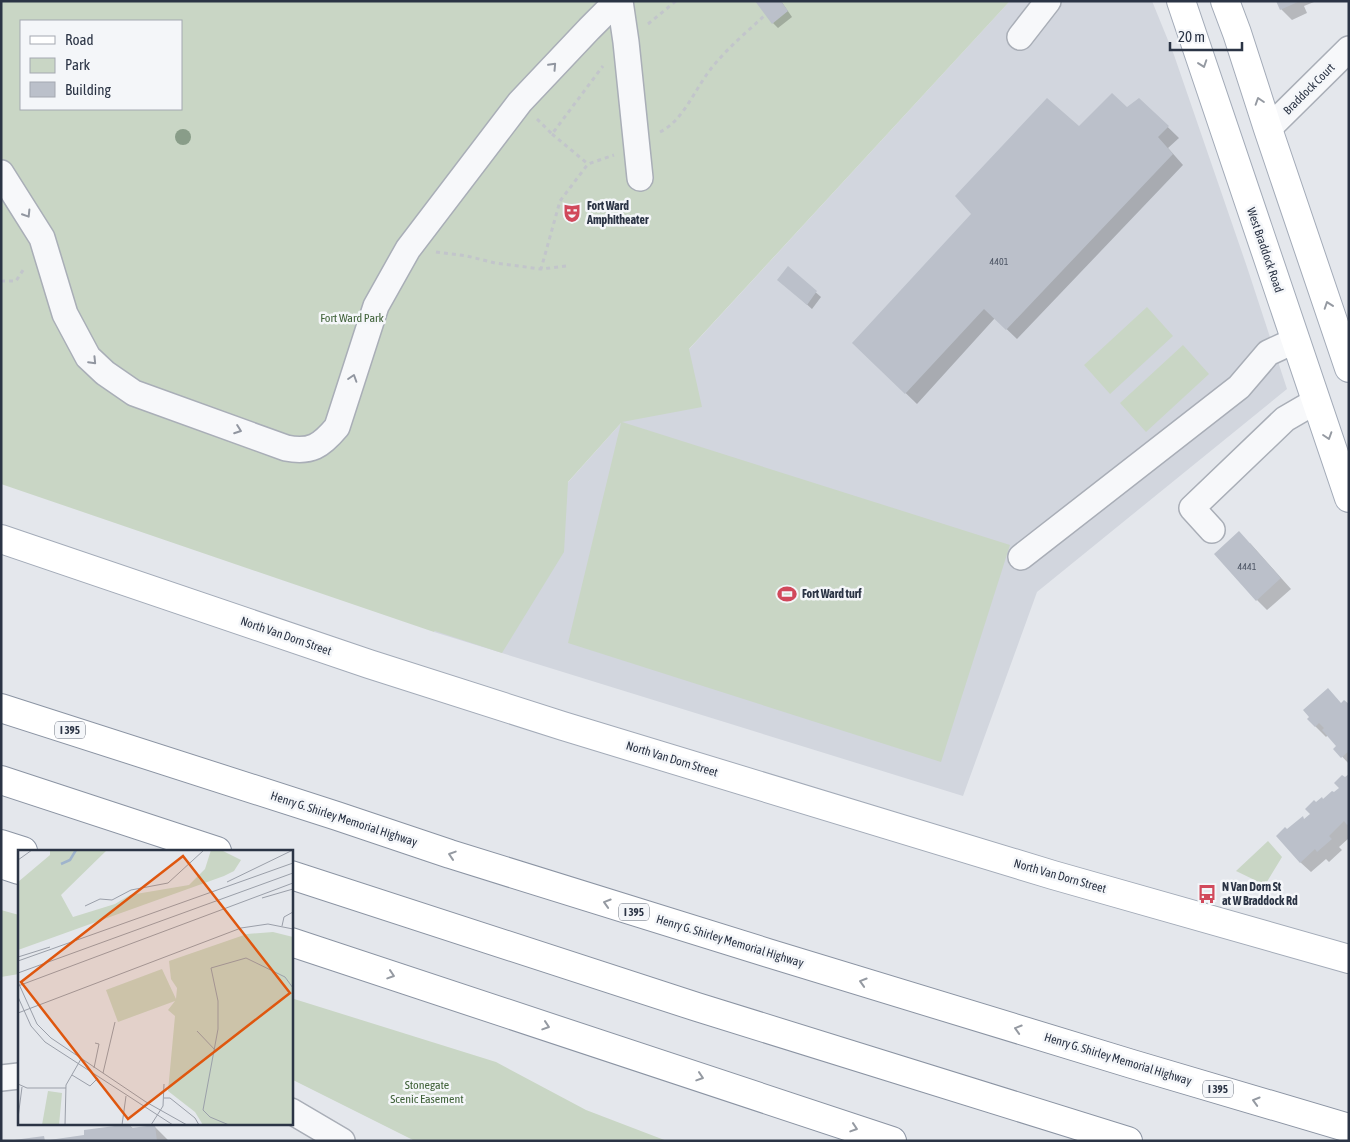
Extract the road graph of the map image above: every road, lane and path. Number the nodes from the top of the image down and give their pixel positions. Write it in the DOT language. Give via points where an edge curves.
graph roads {
  1 [pos="618,1"];
  2 [pos="676,1"];
  3 [pos="1048,1"];
  4 [pos="1181,1"];
  5 [pos="1225,1"];
  6 [pos="765,14"];
  7 [pos="1020,37"];
  8 [pos="626,42"];
  9 [pos="1349,48"];
  10 [pos="520,102"];
  11 [pos="1268,130"];
  12 [pos="552,134"];
  13 [pos="636,144"];
  14 [pos="588,164"];
  15 [pos="1,173"];
  16 [pos="640,178"];
  17 [pos="408,249"];
  18 [pos="566,266"];
  19 [pos="541,269"];
  20 [pos="1343,329"];
  21 [pos="1296,340"];
  22 [pos="1349,368"];
  23 [pos="1316,401"];
  24 [pos="1349,498"];
  25 [pos="1212,530"];
  26 [pos="1,540"];
  27 [pos="1020,557"];
  28 [pos="1,698"];
  29 [pos="1,708"];
  30 [pos="138,752"];
  31 [pos="1,780"];
  32 [pos="1,844"];
  33 [pos="19,850"];
  34 [pos="215,850"];
  35 [pos="1,864"];
  36 [pos="18,870"];
  37 [pos="292,875"];
  38 [pos="292,942"];
  39 [pos="292,946"];
  40 [pos="1349,959"];
  41 [pos="345,960"];
  42 [pos="18,1076"];
  43 [pos="1,1078"];
  44 [pos="292,1112"];
  45 [pos="1349,1128"];
  46 [pos="342,1141"];
  47 [pos="892,1141"];
  48 [pos="1128,1141"];
  1 -- 8 [label="street"];
  10 -- 1 [label="street, one-way"];
  2 -- 8 [label="path"];
  3 -- 7 [label="street"];
  4 -- 21 [label="main road, West Braddock Road, one-way"];
  11 -- 5 [label="main road, one-way"];
  6 -- 13 [label="path" via="710,70 673,124"];
  8 -- 12 [label="path" via="617,48"];
  8 -- 13 [label="street"];
  9 -- 11 [label="street, Braddock Court"];
  10 -- 12 [label="path"];
  10 -- 17 [label="street"];
  20 -- 11 [label="main road, one-way"];
  12 -- 14 [label="path"];
  13 -- 14 [label="path"];
  13 -- 16 [label="street"];
  14 -- 19 [label="path" via="560,201"];
  15 -- 17 [label="street, one-way" via="42,238 65,314 93,362 134,393 301,451 326,440 336,427 376,306"];
  17 -- 19 [label="path"];
  18 -- 19 [label="path"];
  20 -- 22 [label="main road"];
  21 -- 23 [label="main road, West Braddock Road"];
  21 -- 27 [label="street" via="1268,353 1239,387"];
  23 -- 24 [label="main road, West Braddock Road, one-way"];
  23 -- 25 [label="street" via="1285,419 1192,508"];
  26 -- 40 [label="main road, North Van Dorn Street" via="369,664 573,728 1053,875"];
  28 -- 30 [label="main road"];
  29 -- 30 [label="main road, Henry G. Shirley Memorial Highway / I 395"];
  45 -- 30 [label="main road, Henry G. Shirley Memorial Highway / I 395, one-way" via="730,942"];
  31 -- 34 [label="main road"];
  32 -- 33 [label="main road"];
  35 -- 36 [label="main road"];
  37 -- 48 [label="main road" via="688,1004"];
  38 -- 41 [label="main road"];
  39 -- 41 [label="main road"];
  41 -- 47 [label="main road, one-way"];
  42 -- 43 [label="street"];
  44 -- 46 [label="street"];
}
